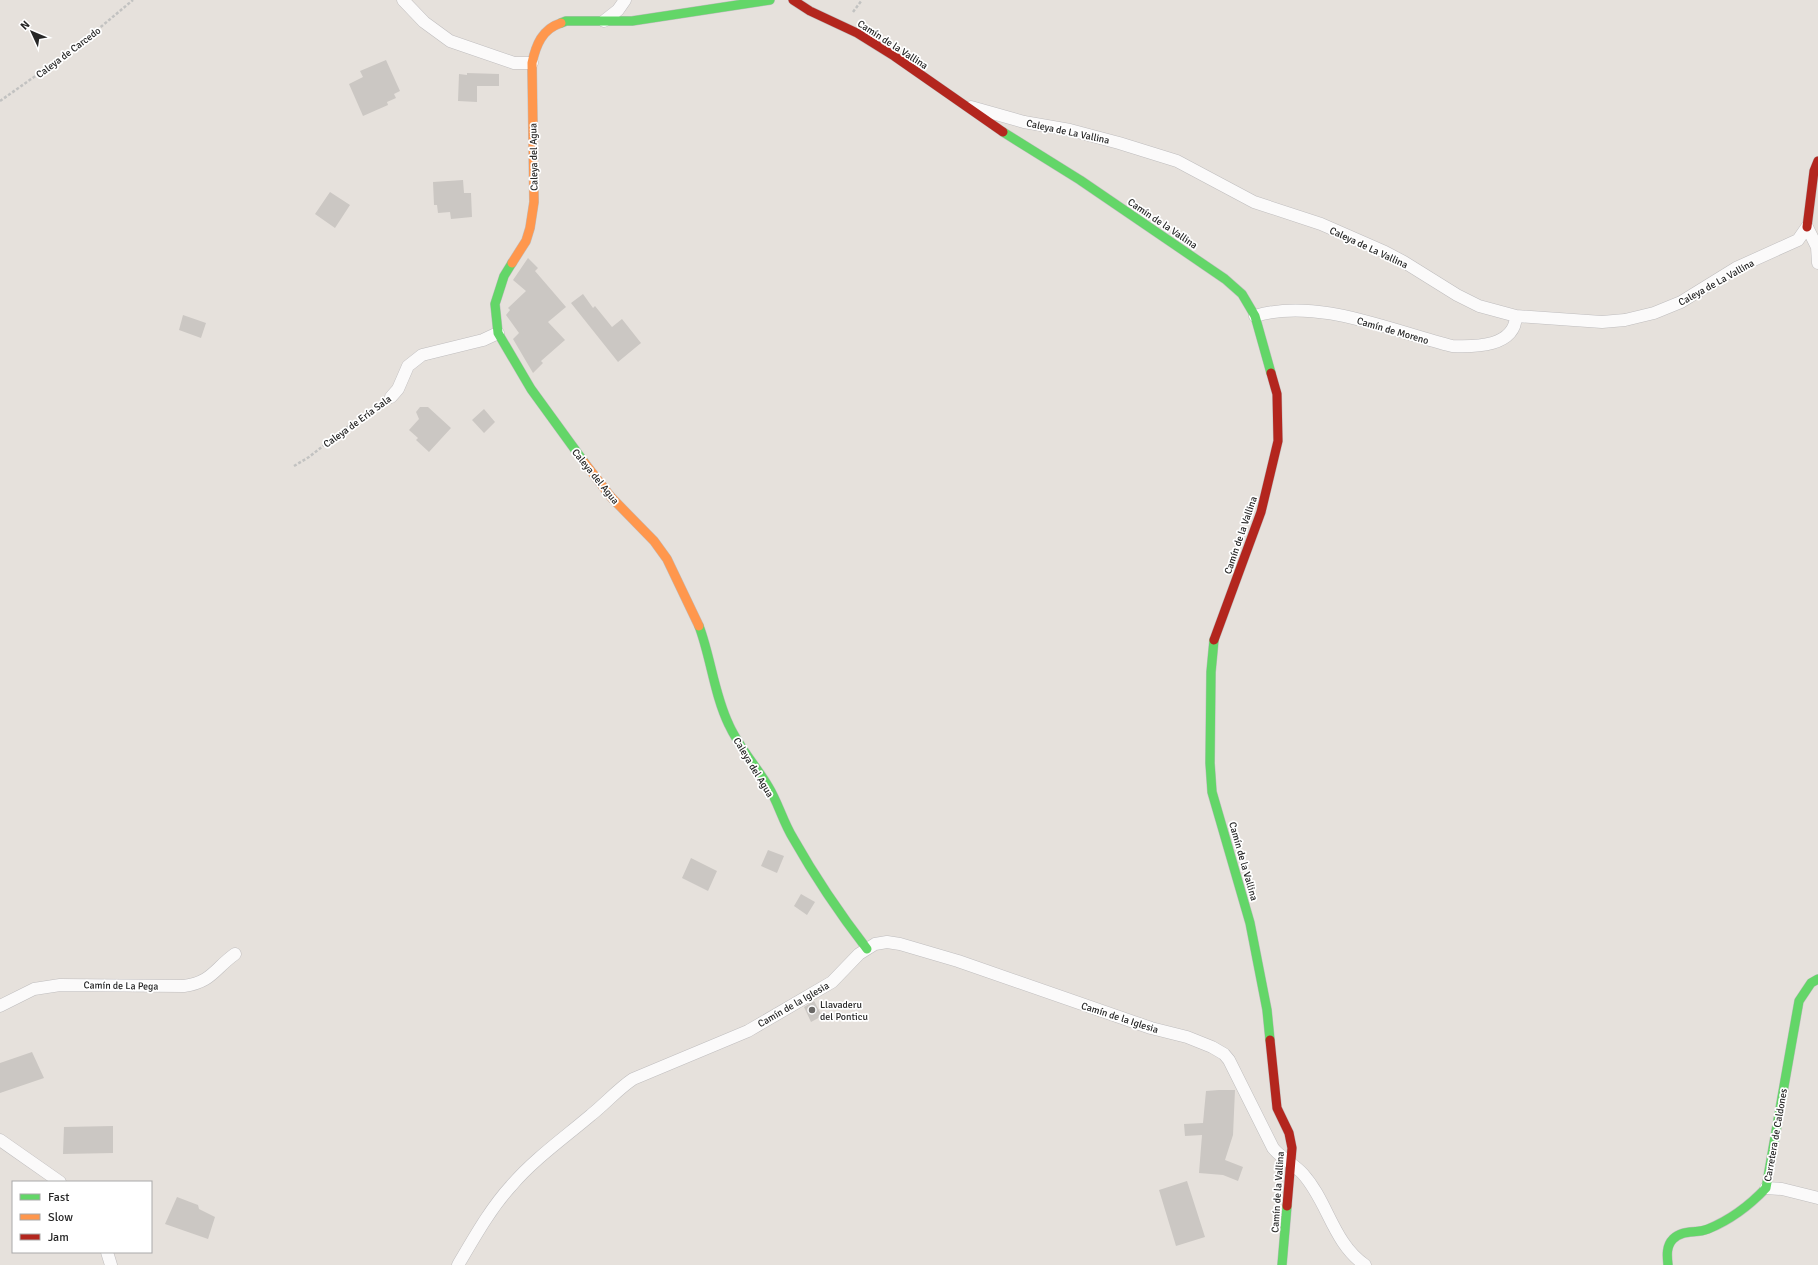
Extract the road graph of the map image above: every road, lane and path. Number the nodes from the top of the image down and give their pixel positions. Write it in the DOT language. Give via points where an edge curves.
graph roads {
  1 [pos="133,0"];
  2 [pos="403,0"];
  3 [pos="625,0"];
  4 [pos="770,0"];
  5 [pos="793,0"];
  6 [pos="604,21"];
  7 [pos="532,63"];
  8 [pos="0,101"];
  9 [pos="963,106"];
  10 [pos="1818,161"];
  11 [pos="1807,227"];
  12 [pos="1818,263"];
  13 [pos="1255,316"];
  14 [pos="1516,316"];
  15 [pos="498,333"];
  16 [pos="391,397"];
  17 [pos="294,466"];
  18 [pos="867,949"];
  19 [pos="235,954"];
  20 [pos="1818,979"];
  21 [pos="0,1006"];
  22 [pos="0,1140"];
  23 [pos="1292,1165"];
  24 [pos="59,1181"];
  25 [pos="1766,1188"];
  26 [pos="1818,1198"];
  27 [pos="107,1253"];
  28 [pos="111,1265"];
  29 [pos="458,1265"];
  30 [pos="1282,1265"];
  31 [pos="1365,1265"];
  32 [pos="1668,1265"];
  1 -- 8 [label="path, Caleya de Carcedo" via="78,46"];
  2 -- 7 [label="street" via="424,22 450,41 514,63"];
  3 -- 6 [label="street" via="618,10"];
  4 -- 6 [label="street, Caleya del Agua" via="632,21"];
  5 -- 9 [label="street, Camín de la Vallina" via="857,33 894,56"];
  6 -- 7 [label="street, Caleya del Agua" via="566,21 556,24 547,30 535,46"];
  7 -- 15 [label="street, Caleya del Agua" via="535,186 533,208 526,241 504,276 499,289 495,304"];
  9 -- 13 [label="street, Camín de la Vallina" via="1080,180 1225,279 1242,294"];
  9 -- 14 [label="street, Caleya de La Vallina" via="1119,142 1177,161 1254,202 1321,224 1385,252 1479,306"];
  10 -- 11 [label="street" via="1814,172"];
  11 -- 12 [label="street" via="1817,248"];
  11 -- 14 [label="street, Caleya de La Vallina" via="1798,240 1736,268 1681,302 1654,313 1626,320 1602,322"];
  13 -- 14 [label="street, Camín de Moreno" via="1265,312 1285,311 1331,314 1452,346 1492,344 1512,331 1516,324"];
  13 -- 23 [label="street, Camín de la Vallina" via="1277,394 1278,441 1261,512 1214,639 1210,763 1212,792 1258,959 1267,1010 1274,1091 1277,1108 1289,1133"];
  15 -- 16 [label="street, Caleya de Ería Sala" via="483,340 422,356 408,366 398,389"];
  15 -- 18 [label="street, Caleya del Agua" via="531,389 586,465 667,559 704,640 717,692 729,725 769,787 792,837 839,912"];
  16 -- 17 [label="path, Caleya de Ería Sala" via="309,458"];
  18 -- 23 [label="street, Camín de la Iglesia" via="875,944 887,942 900,944 958,961 1212,1047 1229,1060 1273,1148"];
  18 -- 29 [label="street, Camín de la Iglesia" via="832,982 748,1031 633,1079 623,1086 511,1186 488,1216"];
  19 -- 21 [label="street, Camín de La Pega" via="209,978 197,984 60,985 34,989"];
  20 -- 25 [label="street, Carretera de Caldones" via="1810,982 1799,1001"];
  22 -- 24 [label="street"];
  23 -- 30 [label="street, Camín de la Vallina"];
  23 -- 31 [label="street, Camín de la Iglesia" via="1303,1174 1313,1188 1337,1234 1355,1258"];
  25 -- 26 [label="street" via="1782,1189"];
  25 -- 32 [label="street, Carretera de Caldones" via="1754,1202 1709,1229 1678,1235 1666,1250"];
  27 -- 28 [label="street"];
}
